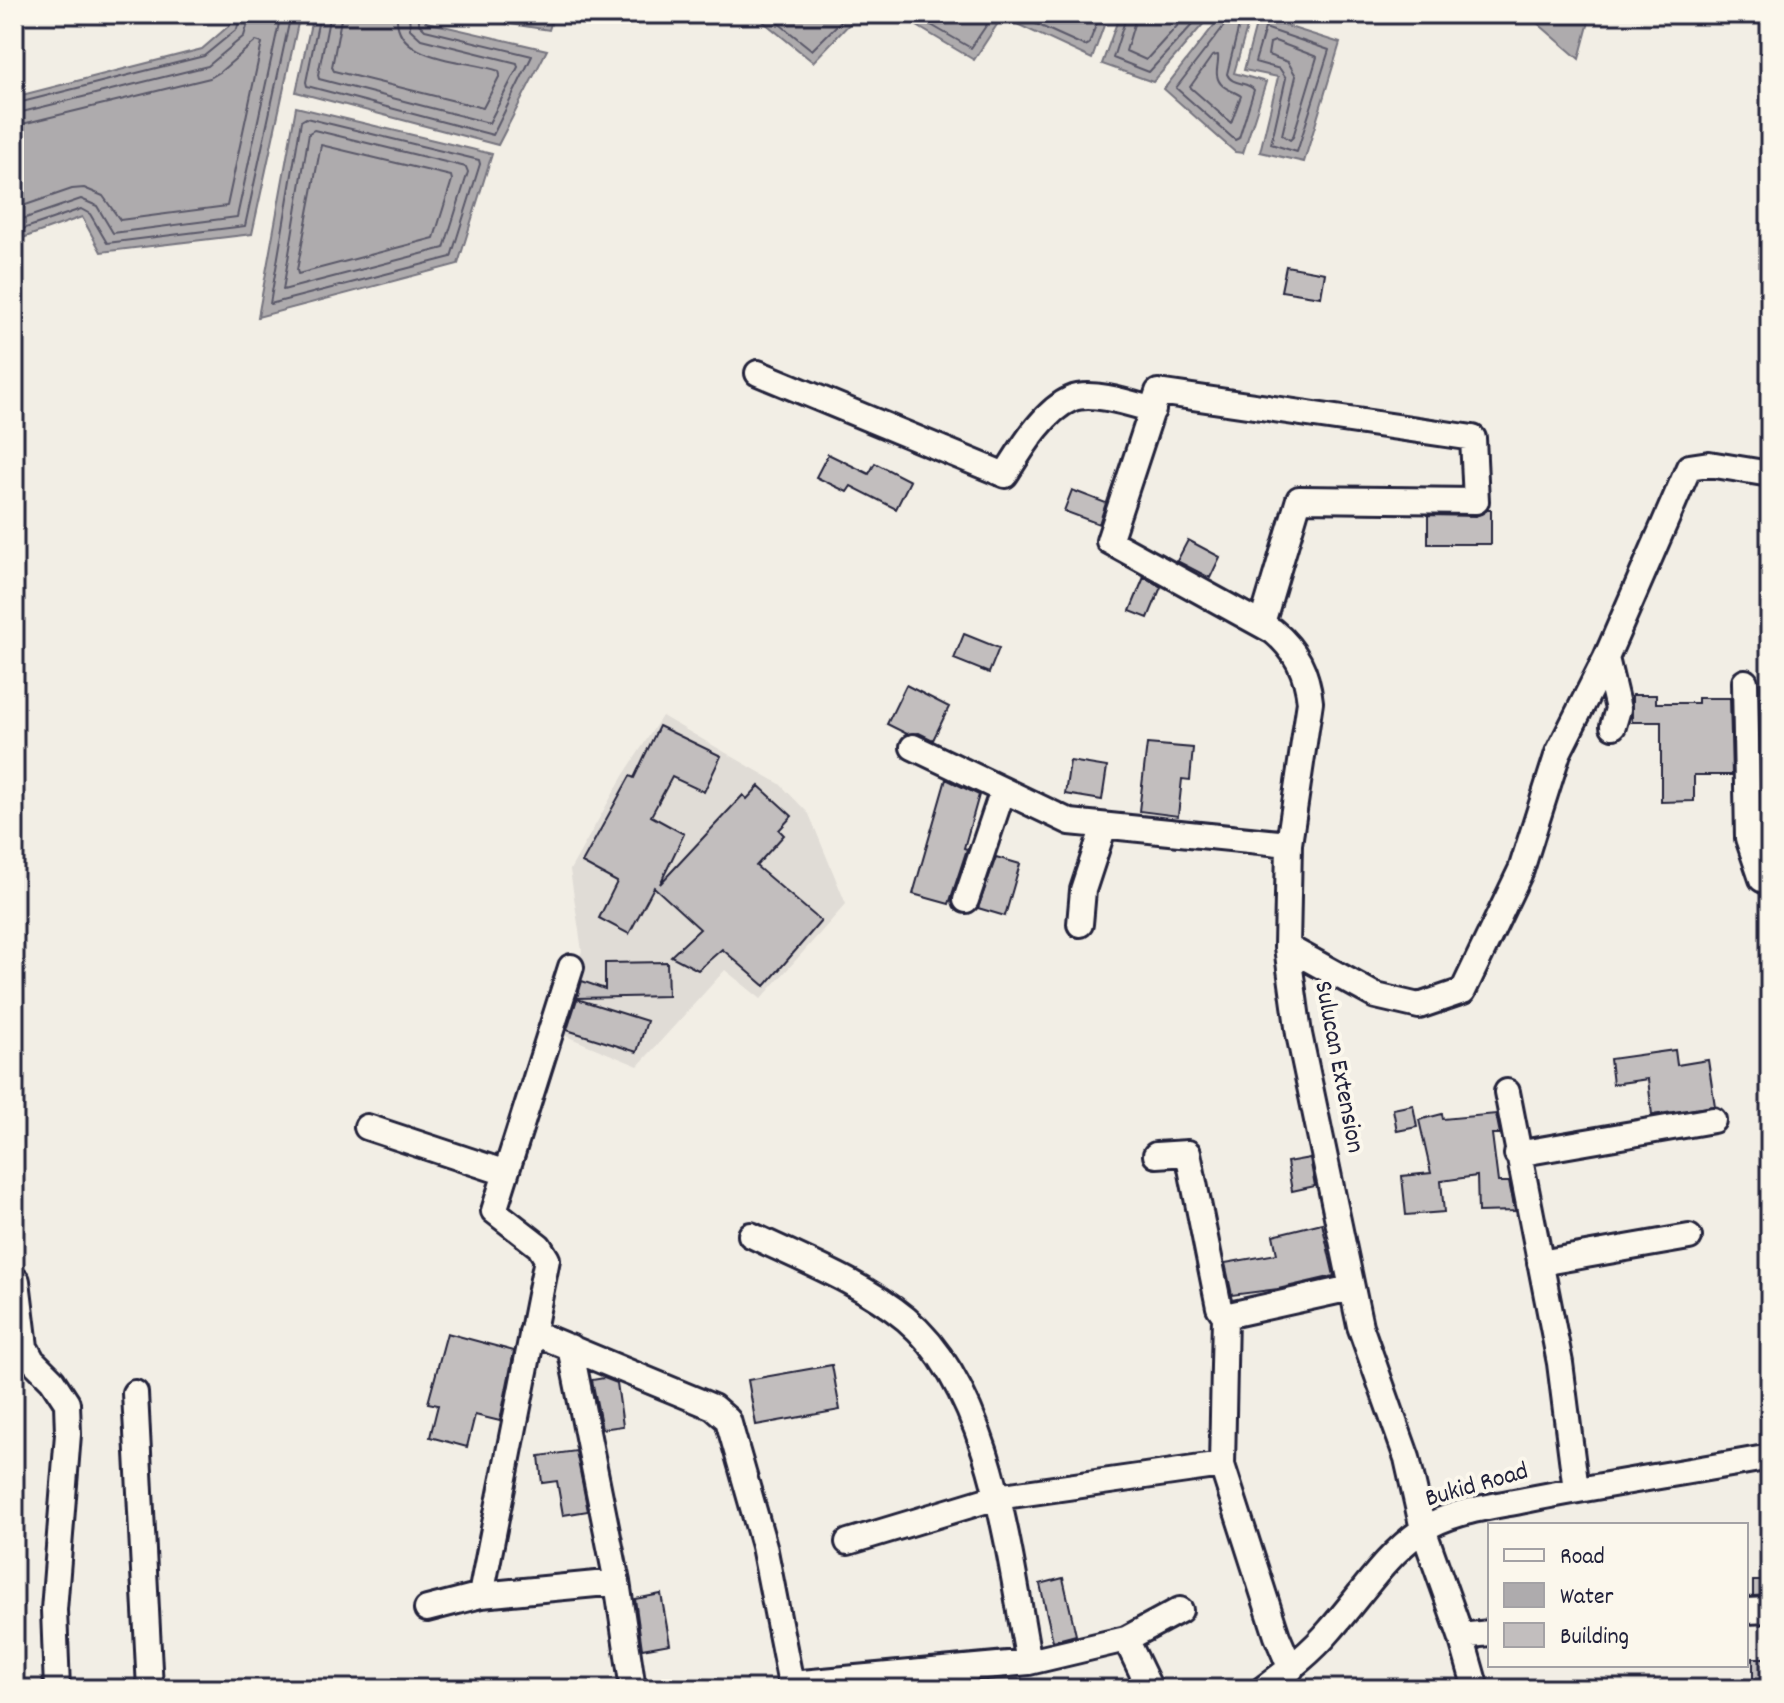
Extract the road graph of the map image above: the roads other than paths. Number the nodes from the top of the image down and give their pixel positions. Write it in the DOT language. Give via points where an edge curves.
graph roads {
  1 [pos="758,373"];
  2 [pos="1153,410"];
  3 [pos="1770,474"];
  4 [pos="1262,623"];
  5 [pos="1606,658"];
  6 [pos="1745,682"];
  7 [pos="1613,726"];
  8 [pos="913,747"];
  9 [pos="1003,790"];
  10 [pos="1770,824"];
  11 [pos="1104,826"];
  12 [pos="1748,838"];
  13 [pos="1289,844"];
  14 [pos="1770,883"];
  15 [pos="966,900"];
  16 [pos="1080,924"];
  17 [pos="1287,947"];
  18 [pos="571,967"];
  19 [pos="1507,1092"];
  20 [pos="1713,1120"];
  21 [pos="367,1127"];
  22 [pos="1517,1154"];
  23 [pos="1156,1155"];
  24 [pos="506,1173"];
  25 [pos="751,1235"];
  26 [pos="1689,1237"];
  27 [pos="1540,1263"];
  28 [pos="17,1281"];
  29 [pos="1351,1288"];
  30 [pos="1225,1316"];
  31 [pos="532,1332"];
  32 [pos="570,1347"];
  33 [pos="135,1393"];
  34 [pos="1770,1457"];
  35 [pos="1222,1465"];
  36 [pos="1576,1490"];
  37 [pos="997,1497"];
  38 [pos="1423,1529"];
  39 [pos="848,1542"];
  40 [pos="617,1582"];
  41 [pos="481,1595"];
  42 [pos="427,1609"];
  43 [pos="1180,1610"];
  44 [pos="1770,1610"];
  45 [pos="1748,1611"];
  46 [pos="1488,1633"];
  47 [pos="1461,1636"];
  48 [pos="1126,1639"];
  49 [pos="1029,1662"];
  50 [pos="1291,1669"];
  51 [pos="57,1689"];
  52 [pos="150,1689"];
  53 [pos="633,1689"];
  54 [pos="1150,1689"];
  55 [pos="1263,1689"];
  56 [pos="1476,1689"];
  1 -- 2 [label="street" via="1005,475 1038,426 1073,398 1110,397"];
  2 -- 4 [label="street, Sulucan Extension" via="1109,541"];
  2 -- 4 [label="street" via="1158,392 1473,438 1476,501 1299,499"];
  3 -- 5 [label="street" via="1709,464 1689,467"];
  4 -- 13 [label="street, Sulucan Extension" via="1292,647 1309,692"];
  5 -- 7 [label="street" via="1618,709"];
  5 -- 17 [label="street" via="1558,753 1521,870 1463,991 1419,1006 1376,996"];
  6 -- 12 [label="street"];
  8 -- 9 [label="street"];
  9 -- 11 [label="street" via="1070,822"];
  9 -- 15 [label="street"];
  10 -- 12 [label="street"];
  11 -- 13 [label="street"];
  11 -- 16 [label="street" via="1083,890"];
  12 -- 14 [label="street" via="1762,879"];
  13 -- 17 [label="street, Sulucan Extension"];
  17 -- 29 [label="street, Sulucan Extension" via="1299,1034"];
  18 -- 24 [label="street"];
  19 -- 22 [label="street"];
  20 -- 22 [label="street"];
  21 -- 24 [label="street"];
  22 -- 27 [label="street"];
  23 -- 30 [label="street" via="1188,1153"];
  24 -- 31 [label="street" via="494,1211 539,1246 547,1259"];
  25 -- 37 [label="street" via="863,1290 907,1320 942,1360 967,1403"];
  26 -- 27 [label="street"];
  27 -- 36 [label="street" via="1560,1363"];
  28 -- 51 [label="street" via="25,1347 67,1403 54,1610"];
  29 -- 30 [label="street"];
  29 -- 38 [label="street, Sulucan Extension" via="1407,1458"];
  30 -- 35 [label="street"];
  31 -- 32 [label="street"];
  31 -- 41 [label="street"];
  32 -- 40 [label="street"];
  32 -- 49 [label="street" via="713,1407 728,1420 764,1546 791,1684"];
  33 -- 52 [label="street"];
  34 -- 36 [label="street, Bukid Road"];
  35 -- 37 [label="street"];
  35 -- 50 [label="street"];
  36 -- 38 [label="street, Bukid Road" via="1472,1511"];
  37 -- 39 [label="street"];
  37 -- 49 [label="street"];
  38 -- 47 [label="street, Sulucan Extension"];
  38 -- 50 [label="street, Bukid Road"];
  40 -- 41 [label="street"];
  40 -- 53 [label="street"];
  41 -- 42 [label="street"];
  43 -- 48 [label="street"];
  44 -- 45 [label="street"];
  46 -- 47 [label="street"];
  47 -- 56 [label="street, Sulucan Extension"];
  48 -- 49 [label="street"];
  48 -- 54 [label="street"];
  50 -- 55 [label="street, Bukid Road"];
}
